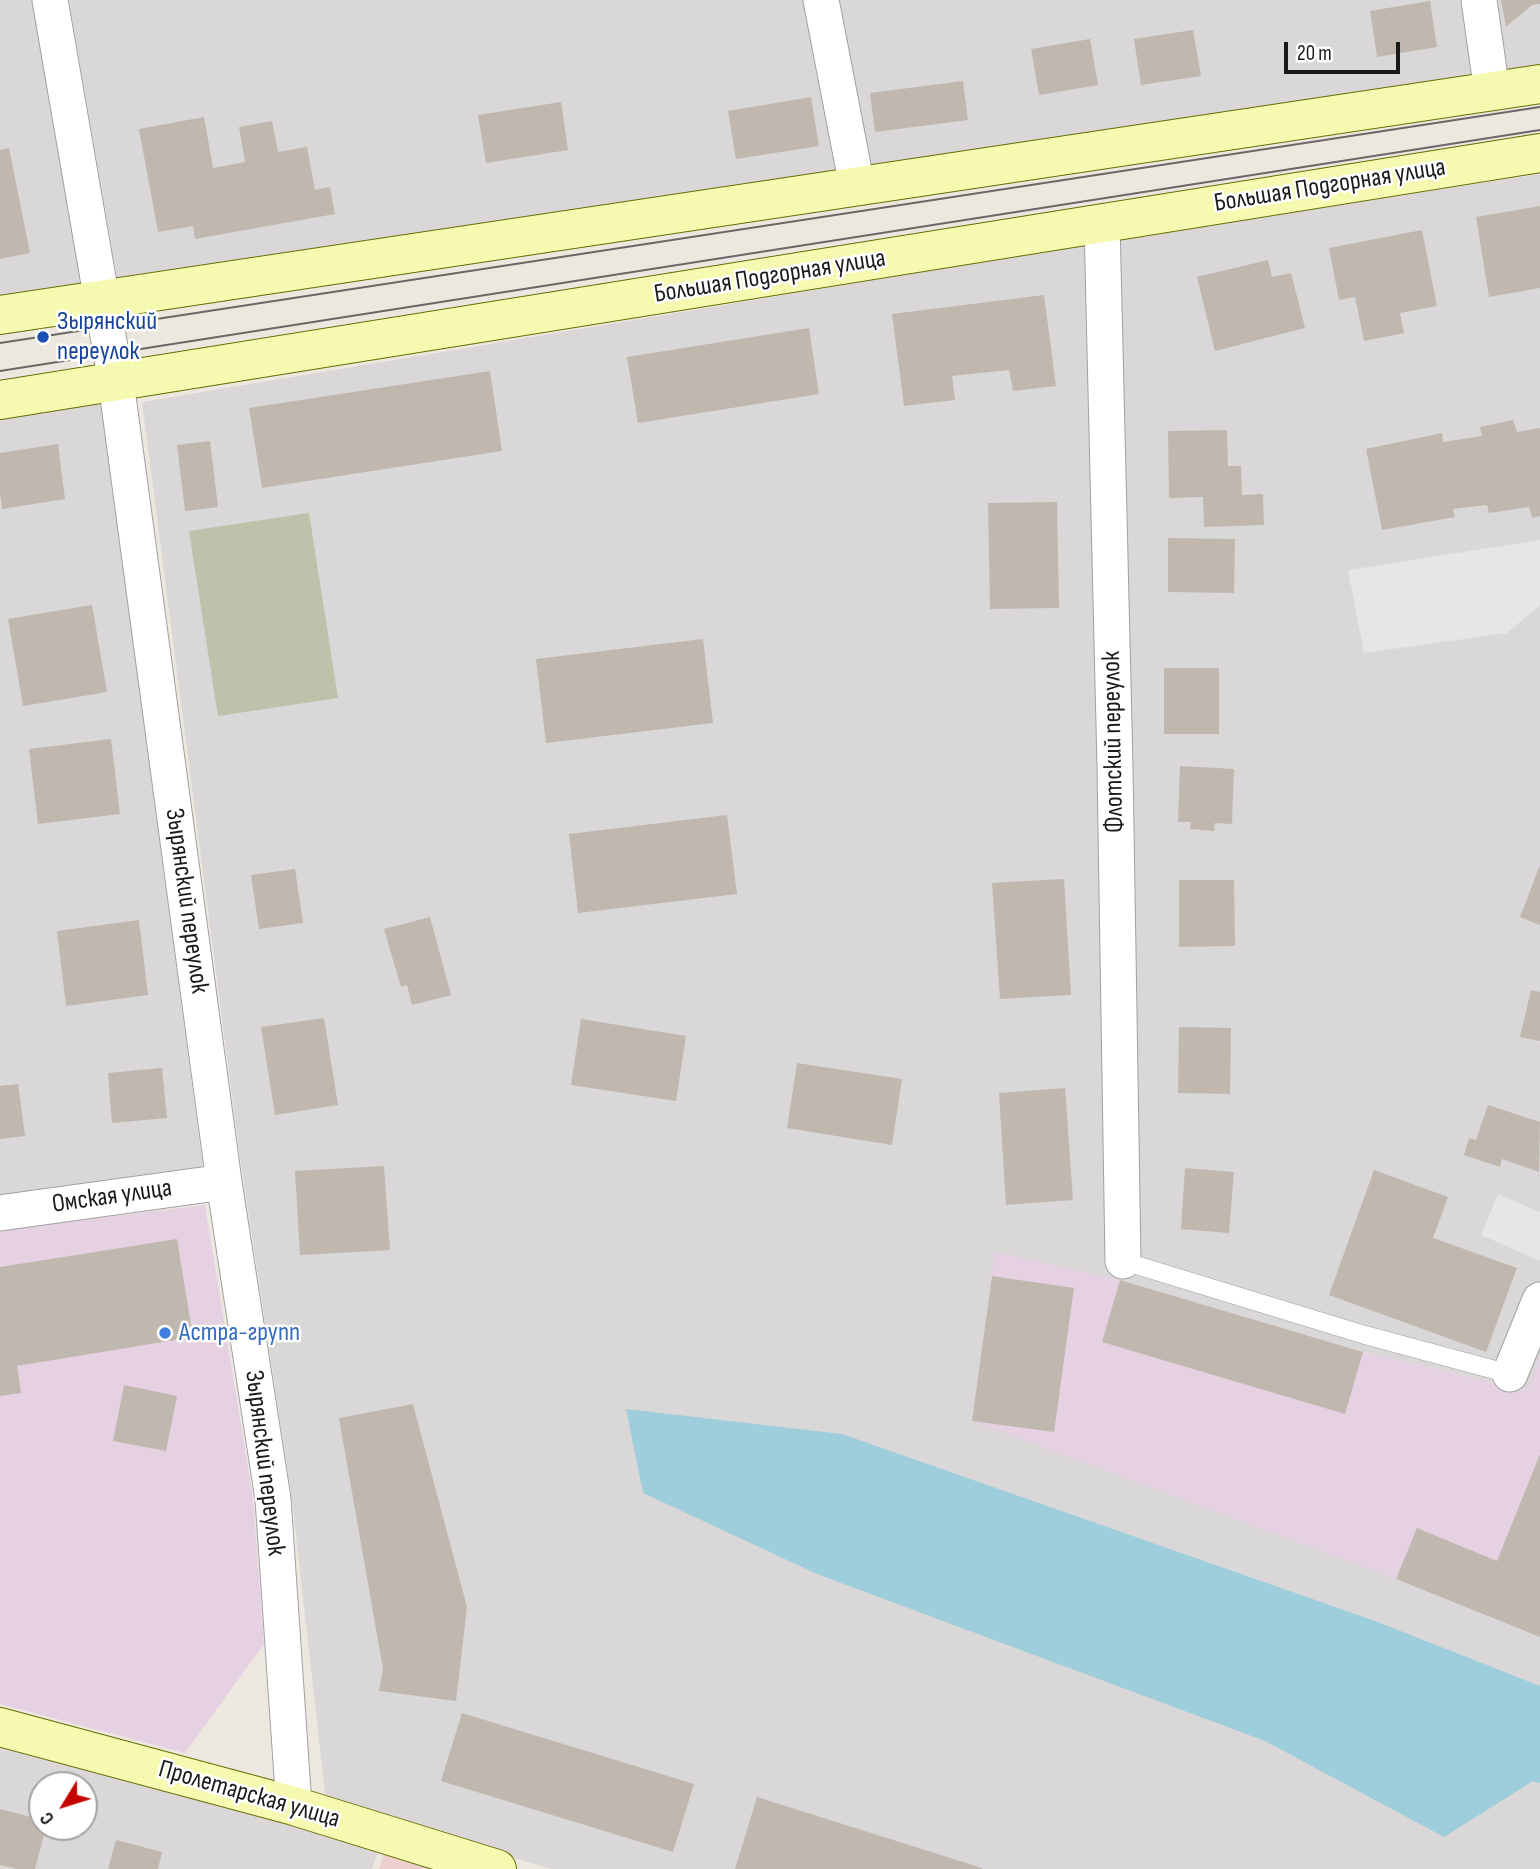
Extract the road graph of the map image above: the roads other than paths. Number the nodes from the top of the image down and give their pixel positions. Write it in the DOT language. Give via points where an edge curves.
graph roads {
  1 [pos="50,0"];
  2 [pos="821,0"];
  3 [pos="1479,0"];
  4 [pos="1540,84"];
  5 [pos="1492,92"];
  6 [pos="1540,153"];
  7 [pos="857,186"];
  8 [pos="1102,223"];
  9 [pos="102,299"];
  10 [pos="0,315"];
  11 [pos="117,382"];
  12 [pos="0,400"];
  13 [pos="224,1182"];
  14 [pos="0,1213"];
  15 [pos="1124,1261"];
  16 [pos="1540,1300"];
  17 [pos="1510,1374"];
  18 [pos="0,1727"];
  19 [pos="294,1806"];
  20 [pos="497,1869"];
  1 -- 9 [label="street, Зырянский переулок"];
  2 -- 7 [label="street"];
  3 -- 5 [label="street"];
  4 -- 5 [label="main road"];
  5 -- 7 [label="main road"];
  6 -- 8 [label="main road, Большая Подгорная улица"];
  7 -- 9 [label="main road"];
  8 -- 11 [label="main road, Большая Подгорная улица"];
  8 -- 15 [label="street, Флотский переулок"];
  9 -- 10 [label="main road"];
  9 -- 11 [label="street, Зырянский переулок"];
  11 -- 12 [label="main road, Большая Подгорная улица"];
  11 -- 13 [label="street, Зырянский переулок"];
  13 -- 14 [label="street, Омская улица"];
  13 -- 19 [label="street, Зырянский переулок" via="273,1499"];
  15 -- 17 [label="lane"];
  16 -- 17 [label="street"];
  18 -- 19 [label="main road, Пролетарская улица"];
  19 -- 20 [label="main road, Пролетарская улица"];
}
